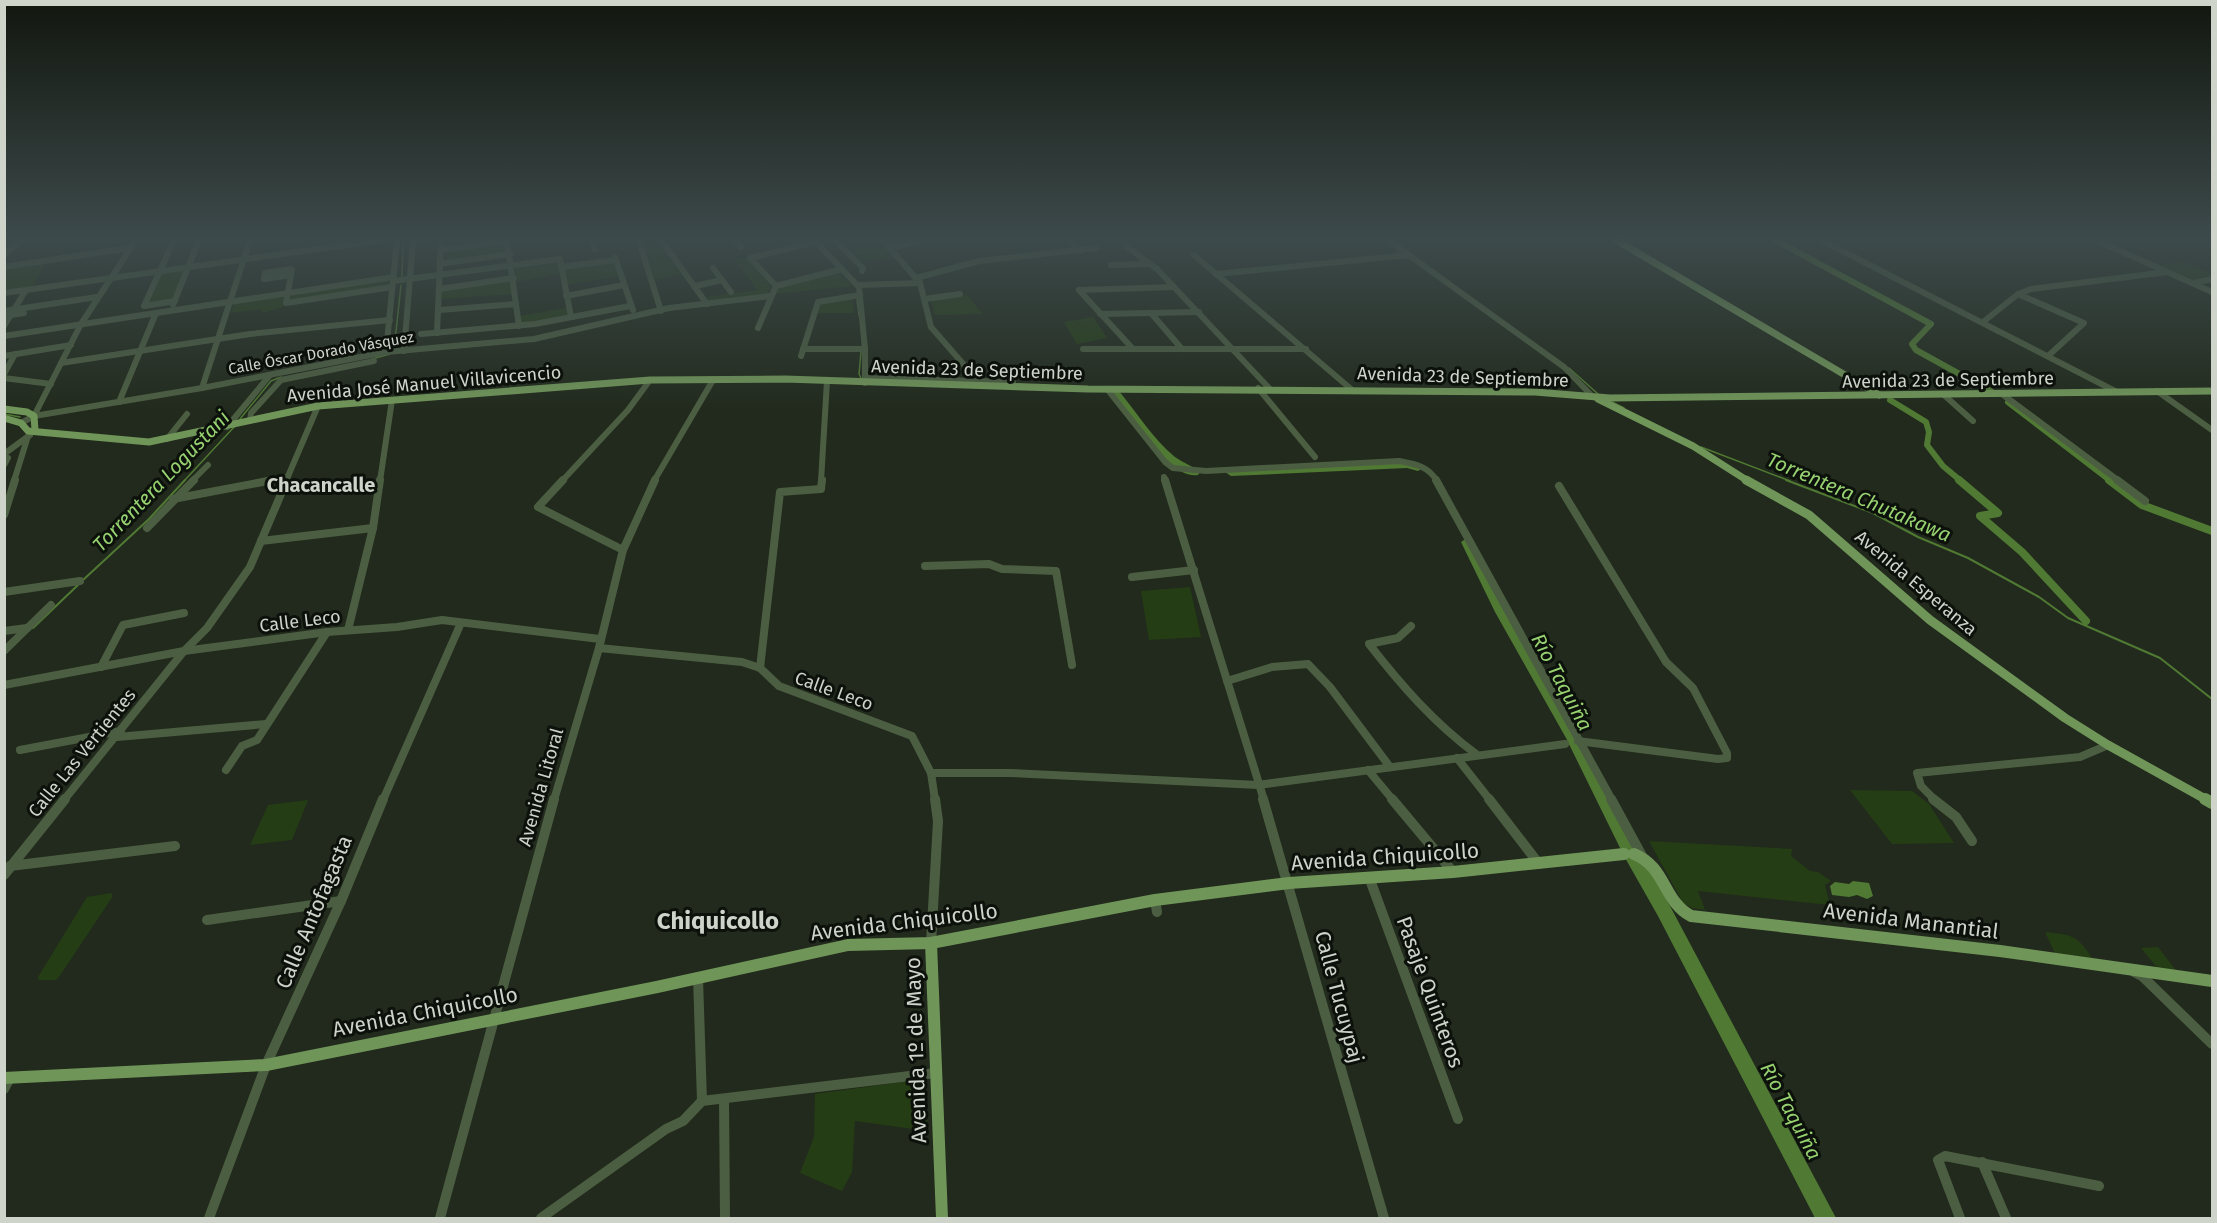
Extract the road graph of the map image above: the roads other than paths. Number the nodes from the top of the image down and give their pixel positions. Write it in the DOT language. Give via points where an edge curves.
graph roads {
  1 [pos="21,297"];
  2 [pos="97,297"];
  3 [pos="148,297"];
  4 [pos="177,297"];
  5 [pos="232,297"];
  6 [pos="261,297"];
  7 [pos="286,297"];
  8 [pos="316,297"];
  9 [pos="392,297"];
  10 [pos="406,297"];
  11 [pos="441,297"];
  12 [pos="515,297"];
  13 [pos="566,297"];
  14 [pos="628,297"];
  15 [pos="657,297"];
  16 [pos="702,297"];
  17 [pos="756,297"];
  18 [pos="770,297"];
  19 [pos="848,297"];
  20 [pos="860,297"];
  21 [pos="938,297"];
  22 [pos="1085,297"];
  23 [pos="1184,297"];
  24 [pos="1244,297"];
  25 [pos="1467,297"];
  26 [pos="1713,297"];
  27 [pos="1934,297"];
  28 [pos="2014,297"];
  29 [pos="2025,297"];
  30 [pos="925,299"];
  31 [pos="95,300"];
  32 [pos="175,301"];
  33 [pos="705,301"];
  34 [pos="230,302"];
  35 [pos="516,304"];
  36 [pos="439,310"];
  37 [pos="4,311"];
  38 [pos="171,311"];
  39 [pos="661,311"];
  40 [pos="1199,312"];
  41 [pos="156,313"];
  42 [pos="10,314"];
  43 [pos="1100,314"];
  44 [pos="1151,314"];
  45 [pos="571,317"];
  46 [pos="390,320"];
  47 [pos="1983,322"];
  48 [pos="81,324"];
  49 [pos="4,326"];
  50 [pos="519,326"];
  51 [pos="758,328"];
  52 [pos="437,333"];
  53 [pos="421,334"];
  54 [pos="4,336"];
  55 [pos="218,339"];
  56 [pos="70,345"];
  57 [pos="865,349"];
  58 [pos="1083,349"];
  59 [pos="1133,349"];
  60 [pos="1182,349"];
  61 [pos="1233,349"];
  62 [pos="1306,349"];
  63 [pos="140,351"];
  64 [pos="395,352"];
  65 [pos="15,354"];
  66 [pos="4,356"];
  67 [pos="2048,356"];
  68 [pos="61,363"];
  69 [pos="4,374"];
  70 [pos="270,375"];
  71 [pos="4,378"];
  72 [pos="650,380"];
  73 [pos="713,380"];
  74 [pos="865,380"];
  75 [pos="827,381"];
  76 [pos="978,381"];
  77 [pos="51,384"];
  78 [pos="1012,385"];
  79 [pos="202,388"];
  80 [pos="1258,388"];
  81 [pos="1269,388"];
  82 [pos="1351,388"];
  83 [pos="1107,389"];
  84 [pos="2212,390"];
  85 [pos="2117,392"];
  86 [pos="2157,392"];
  87 [pos="2002,394"];
  88 [pos="1944,395"];
  89 [pos="1881,396"];
  90 [pos="1597,398"];
  91 [pos="392,400"];
  92 [pos="120,402"];
  93 [pos="318,406"];
  94 [pos="4,409"];
  95 [pos="187,414"];
  96 [pos="34,416"];
  97 [pos="4,418"];
  98 [pos="1972,420"];
  99 [pos="250,421"];
  100 [pos="21,423"];
  101 [pos="234,425"];
  102 [pos="2212,430"];
  103 [pos="31,433"];
  104 [pos="167,439"];
  105 [pos="4,455"];
  106 [pos="1315,457"];
  107 [pos="4,465"];
  108 [pos="208,465"];
  109 [pos="287,477"];
  110 [pos="1164,477"];
  111 [pos="1560,486"];
  112 [pos="173,499"];
  113 [pos="2145,501"];
  114 [pos="4,515"];
  115 [pos="147,528"];
  116 [pos="373,528"];
  117 [pos="261,541"];
  118 [pos="623,550"];
  119 [pos="925,566"];
  120 [pos="1194,570"];
  121 [pos="1132,577"];
  122 [pos="80,581"];
  123 [pos="4,592"];
  124 [pos="51,605"];
  125 [pos="184,613"];
  126 [pos="461,623"];
  127 [pos="1411,626"];
  128 [pos="27,627"];
  129 [pos="348,630"];
  130 [pos="4,631"];
  131 [pos="327,632"];
  132 [pos="600,643"];
  133 [pos="4,651"];
  134 [pos="184,651"];
  135 [pos="1072,665"];
  136 [pos="101,667"];
  137 [pos="760,668"];
  138 [pos="1227,681"];
  139 [pos="4,685"];
  140 [pos="266,724"];
  141 [pos="119,734"];
  142 [pos="1578,741"];
  143 [pos="919,744"];
  144 [pos="1565,744"];
  145 [pos="2108,745"];
  146 [pos="20,750"];
  147 [pos="1476,754"];
  148 [pos="1457,758"];
  149 [pos="1390,766"];
  150 [pos="226,770"];
  151 [pos="1368,770"];
  152 [pos="931,773"];
  153 [pos="1258,785"];
  154 [pos="2212,803"];
  155 [pos="1972,841"];
  156 [pos="175,846"];
  157 [pos="1632,854"];
  158 [pos="1539,864"];
  159 [pos="8,866"];
  160 [pos="1453,872"];
  161 [pos="4,875"];
  162 [pos="1369,877"];
  163 [pos="1289,884"];
  164 [pos="341,901"];
  165 [pos="207,920"];
  166 [pos="932,943"];
  167 [pos="2128,968"];
  168 [pos="699,978"];
  169 [pos="2212,981"];
  170 [pos="494,1018"];
  171 [pos="2212,1044"];
  172 [pos="266,1065"];
  173 [pos="935,1073"];
  174 [pos="6,1082"];
  175 [pos="724,1099"];
  176 [pos="702,1101"];
  177 [pos="1458,1119"];
  178 [pos="1982,1162"];
  179 [pos="2099,1186"];
  180 [pos="209,1218"];
  181 [pos="440,1218"];
  182 [pos="541,1218"];
  183 [pos="725,1218"];
  184 [pos="942,1218"];
  185 [pos="1384,1218"];
  186 [pos="1960,1218"];
  187 [pos="2006,1218"];
  1 -- 42 [label="street"];
  2 -- 31 [label="street"];
  3 -- 32 [label="street" via="144,306"];
  4 -- 32 [label="street"];
  5 -- 34 [label="street"];
  6 -- 34 [label="street"];
  7 -- 8 [label="street" via="286,303"];
  9 -- 46 [label="street"];
  10 -- 64 [label="street"];
  11 -- 36 [label="street"];
  12 -- 35 [label="street"];
  13 -- 45 [label="street"];
  14 -- 45 [label="street" via="631,308"];
  15 -- 39 [label="street"];
  16 -- 33 [label="street"];
  17 -- 33 [label="street"];
  18 -- 51 [label="street"];
  19 -- 57 [label="street" via="818,302 802,352"];
  20 -- 57 [label="street"];
  21 -- 30 [label="street"];
  22 -- 43 [label="street"];
  23 -- 40 [label="street"];
  24 -- 62 [label="street"];
  25 -- 90 [label="street" via="1564,367"];
  26 -- 89 [label="main road"];
  27 -- 47 [label="street"];
  28 -- 47 [label="street"];
  29 -- 67 [label="street" via="2084,323"];
  30 -- 76 [label="street" via="931,327"];
  31 -- 42 [label="street"];
  31 -- 48 [label="street"];
  32 -- 38 [label="street"];
  33 -- 39 [label="street, Calle Óscar Dorado Vásquez"];
  34 -- 38 [label="street"];
  34 -- 55 [label="street"];
  35 -- 36 [label="street"];
  35 -- 50 [label="street"];
  36 -- 52 [label="street"];
  37 -- 42 [label="street"];
  38 -- 41 [label="street"];
  39 -- 64 [label="street, Calle Óscar Dorado Vásquez" via="534,339"];
  40 -- 44 [label="street"];
  40 -- 61 [label="street"];
  41 -- 48 [label="street"];
  41 -- 63 [label="street"];
  42 -- 49 [label="street"];
  43 -- 44 [label="street"];
  43 -- 59 [label="street"];
  44 -- 60 [label="street"];
  45 -- 50 [label="street"];
  46 -- 55 [label="street"];
  46 -- 64 [label="street"];
  47 -- 67 [label="street"];
  48 -- 54 [label="street"];
  48 -- 56 [label="street"];
  50 -- 52 [label="street"];
  52 -- 53 [label="street"];
  55 -- 63 [label="street"];
  55 -- 79 [label="street"];
  56 -- 65 [label="street"];
  56 -- 68 [label="street"];
  57 -- 74 [label="street"];
  58 -- 59 [label="street"];
  59 -- 60 [label="street"];
  60 -- 61 [label="street"];
  61 -- 62 [label="street"];
  61 -- 81 [label="street"];
  62 -- 82 [label="street"];
  63 -- 68 [label="street"];
  63 -- 92 [label="street"];
  64 -- 70 [label="street, Calle Óscar Dorado Vásquez"];
  64 -- 99 [label="street" via="364,363 281,380 251,413"];
  65 -- 66 [label="street"];
  65 -- 69 [label="street"];
  67 -- 85 [label="street"];
  68 -- 77 [label="street"];
  70 -- 79 [label="street, Calle Óscar Dorado Vásquez"];
  70 -- 101 [label="street"];
  71 -- 77 [label="street"];
  72 -- 73 [label="main road, Avenida José Manuel Villavicencio"];
  72 -- 91 [label="main road, Avenida José Manuel Villavicencio"];
  72 -- 118 [label="street" via="614,426 538,507"];
  73 -- 75 [label="main road, Avenida 23 de Septiembre"];
  73 -- 118 [label="street, Avenida Litoral" via="657,477"];
  74 -- 75 [label="main road, Avenida 23 de Septiembre"];
  74 -- 76 [label="street"];
  74 -- 78 [label="main road, Avenida 23 de Septiembre"];
  75 -- 137 [label="street" via="821,489 780,492"];
  76 -- 78 [label="street"];
  77 -- 96 [label="street"];
  78 -- 83 [label="main road, Avenida 23 de Septiembre"];
  79 -- 92 [label="street, Calle Óscar Dorado Vásquez"];
  80 -- 81 [label="main road, Avenida 23 de Septiembre"];
  80 -- 83 [label="main road, Avenida 23 de Septiembre"];
  80 -- 106 [label="street"];
  81 -- 82 [label="main road, Avenida 23 de Septiembre"];
  82 -- 90 [label="main road, Avenida 23 de Septiembre" via="1535,392"];
  83 -- 142 [label="street" via="1173,468 1206,471 1399,461 1427,469 1465,530"];
  84 -- 86 [label="main road, Avenida 23 de Septiembre"];
  85 -- 86 [label="main road, Avenida 23 de Septiembre"];
  85 -- 87 [label="main road, Avenida 23 de Septiembre"];
  86 -- 102 [label="street"];
  87 -- 88 [label="main road, Avenida 23 de Septiembre"];
  87 -- 113 [label="street"];
  88 -- 89 [label="main road, Avenida 23 de Septiembre"];
  88 -- 98 [label="street"];
  89 -- 90 [label="main road, Avenida 23 de Septiembre"];
  90 -- 145 [label="main road, Avenida Esperanza" via="1693,446 1809,515 1930,620"];
  91 -- 93 [label="main road, Avenida José Manuel Villavicencio"];
  91 -- 116 [label="street"];
  92 -- 96 [label="street, Calle Óscar Dorado Vásquez"];
  93 -- 99 [label="main road, Avenida José Manuel Villavicencio"];
  93 -- 109 [label="street, Calle Las Vertientes"];
  94 -- 96 [label="main road"];
  95 -- 104 [label="street"];
  96 -- 100 [label="street, Calle Óscar Dorado Vásquez"];
  96 -- 103 [label="main road"];
  97 -- 100 [label="main road, Avenida José Manuel Villavicencio"];
  99 -- 101 [label="main road, Avenida José Manuel Villavicencio"];
  100 -- 103 [label="main road, Avenida José Manuel Villavicencio"];
  101 -- 104 [label="main road, Avenida José Manuel Villavicencio"];
  103 -- 104 [label="main road, Avenida José Manuel Villavicencio" via="135,442"];
  103 -- 105 [label="street"];
  103 -- 114 [label="street"];
  105 -- 107 [label="street" via="9,458"];
  108 -- 112 [label="street"];
  109 -- 112 [label="street"];
  109 -- 117 [label="street, Calle Las Vertientes"];
  110 -- 120 [label="street, Calle Tucuypaj"];
  111 -- 142 [label="street" via="1619,590 1666,662 1693,688 1727,753 1726,758 1718,759"];
  112 -- 115 [label="street"];
  116 -- 117 [label="street"];
  116 -- 129 [label="street"];
  117 -- 134 [label="street, Calle Las Vertientes" via="232,595"];
  118 -- 132 [label="street, Avenida Litoral"];
  119 -- 135 [label="street" via="989,564 1002,569 1056,571"];
  120 -- 121 [label="street"];
  120 -- 138 [label="street, Calle Tucuypaj"];
  122 -- 123 [label="street"];
  124 -- 128 [label="street"];
  125 -- 136 [label="street" via="123,625"];
  126 -- 129 [label="street, Calle Leco" via="442,620"];
  126 -- 132 [label="street, Calle Leco"];
  126 -- 164 [label="street, Calle Antofagasta"];
  127 -- 147 [label="street" via="1398,638 1369,644 1450,736"];
  128 -- 130 [label="street"];
  128 -- 133 [label="street"];
  129 -- 131 [label="street, Calle Leco"];
  131 -- 134 [label="street, Calle Leco"];
  131 -- 140 [label="street"];
  132 -- 137 [label="street, Calle Leco" via="742,662"];
  132 -- 170 [label="street, Avenida Litoral"];
  134 -- 136 [label="street, Calle Leco"];
  134 -- 141 [label="street, Calle Las Vertientes"];
  136 -- 139 [label="street, Calle Leco"];
  137 -- 143 [label="street, Calle Leco" via="779,686 902,731"];
  138 -- 149 [label="street" via="1272,667 1308,664"];
  138 -- 153 [label="street, Calle Tucuypaj"];
  140 -- 141 [label="street"];
  140 -- 150 [label="street" via="256,740 242,746"];
  141 -- 146 [label="street"];
  141 -- 159 [label="street, Calle Las Vertientes"];
  142 -- 157 [label="street"];
  143 -- 152 [label="street, Avenida 1º de Mayo"];
  144 -- 147 [label="street"];
  145 -- 154 [label="main road, Avenida Esperanza"];
  145 -- 155 [label="street" via="2080,757 1917,773 1927,795 1954,815"];
  147 -- 148 [label="street"];
  148 -- 149 [label="street"];
  148 -- 158 [label="street"];
  149 -- 151 [label="street"];
  151 -- 153 [label="street"];
  151 -- 160 [label="street"];
  152 -- 153 [label="street"];
  152 -- 166 [label="street, Avenida 1º de Mayo" via="938,821"];
  153 -- 163 [label="street, Calle Tucuypaj"];
  156 -- 159 [label="street"];
  157 -- 158 [label="main road, Avenida Chiquicollo"];
  157 -- 167 [label="main road, Avenida Manantial" via="1651,862 1683,912 1692,916"];
  158 -- 160 [label="main road, Avenida Chiquicollo"];
  159 -- 161 [label="street, Calle Las Vertientes"];
  160 -- 162 [label="main road, Avenida Chiquicollo"];
  162 -- 163 [label="main road, Avenida Chiquicollo"];
  162 -- 177 [label="street, Pasaje Quinteros"];
  163 -- 166 [label="main road, Avenida Chiquicollo"];
  163 -- 185 [label="street, Calle Tucuypaj"];
  164 -- 165 [label="street"];
  164 -- 172 [label="street, Calle Antofagasta"];
  166 -- 168 [label="main road, Avenida Chiquicollo" via="848,945"];
  166 -- 173 [label="main road, Avenida 1º de Mayo"];
  167 -- 169 [label="main road, Avenida Manantial"];
  167 -- 171 [label="street" via="2142,976"];
  168 -- 170 [label="main road, Avenida Chiquicollo"];
  168 -- 176 [label="street"];
  170 -- 172 [label="main road, Avenida Chiquicollo"];
  170 -- 181 [label="street, Avenida Litoral"];
  172 -- 174 [label="main road, Avenida Chiquicollo"];
  172 -- 180 [label="street, Calle Antofagasta"];
  173 -- 175 [label="street"];
  173 -- 184 [label="main road, Avenida 1º de Mayo"];
  175 -- 176 [label="street"];
  175 -- 183 [label="street"];
  176 -- 182 [label="street" via="683,1121"];
  178 -- 179 [label="street"];
  178 -- 186 [label="street" via="1945,1156 1938,1160"];
  178 -- 187 [label="street"];
}
